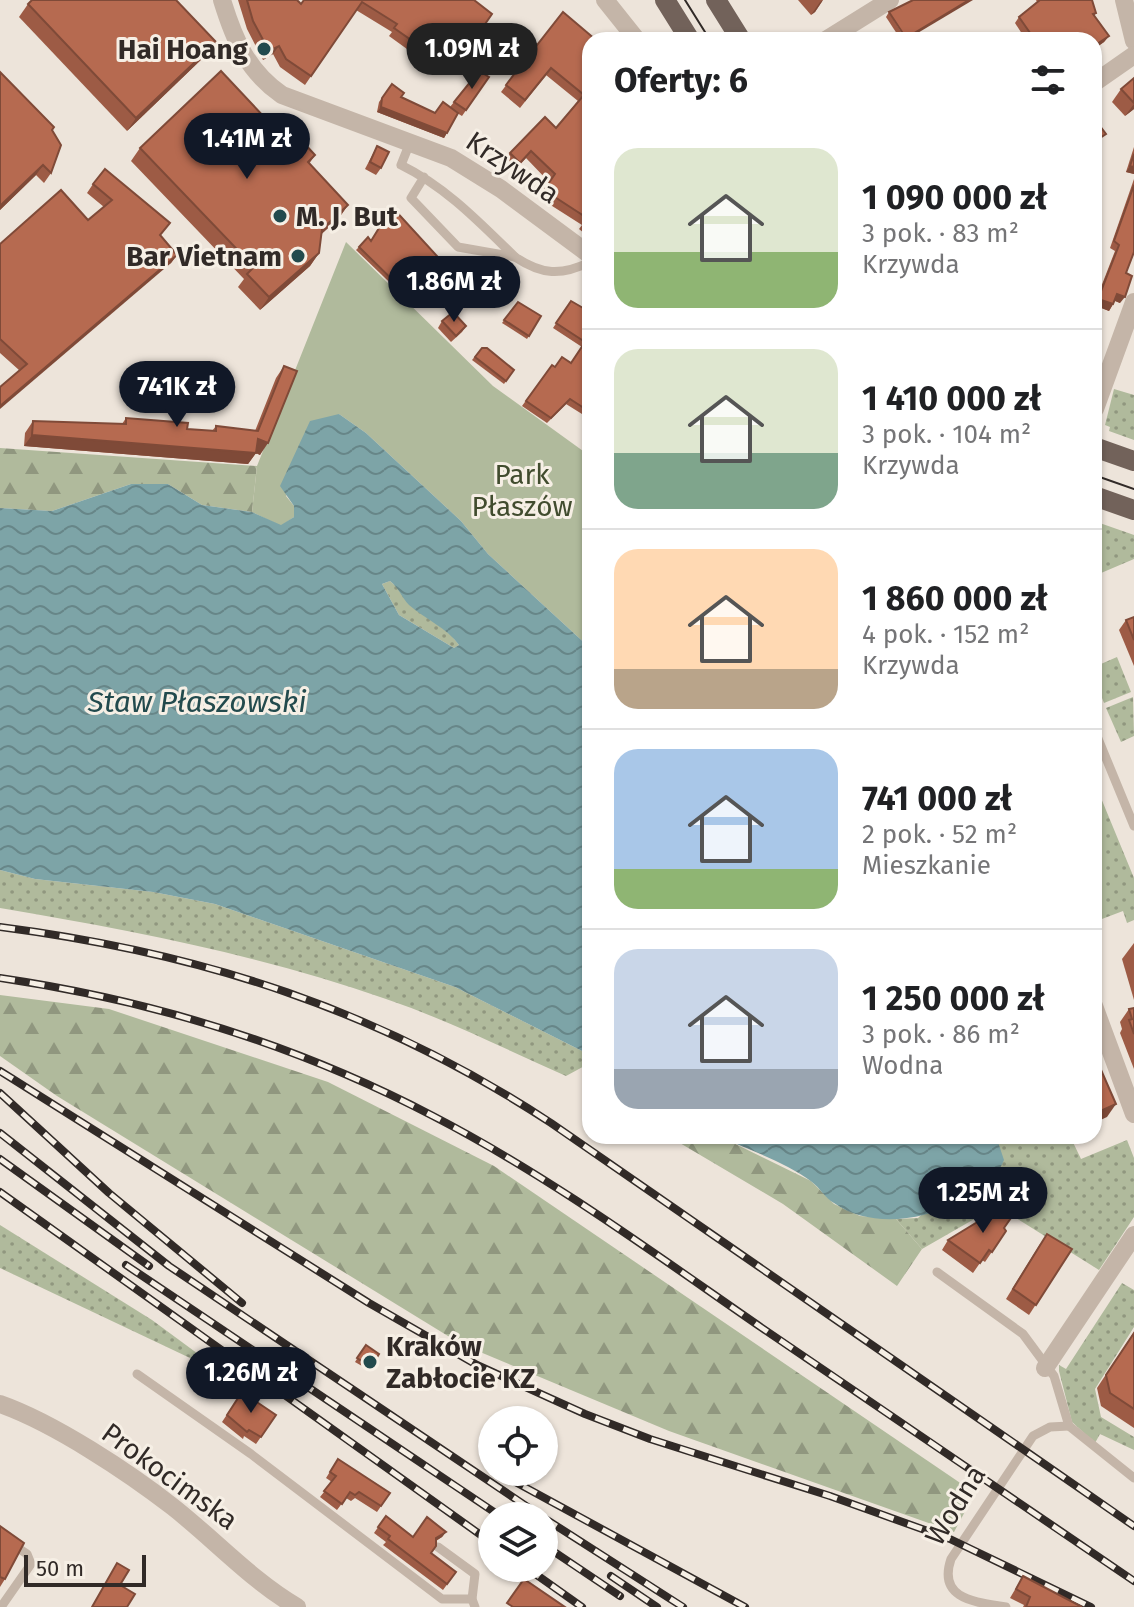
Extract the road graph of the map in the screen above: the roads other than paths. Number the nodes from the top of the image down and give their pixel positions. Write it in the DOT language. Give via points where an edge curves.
graph roads {
  1 [pos="222,0"];
  2 [pos="605,0"];
  3 [pos="665,0"];
  4 [pos="716,0"];
  5 [pos="728,0"];
  6 [pos="890,0"];
  7 [pos="1124,0"];
  8 [pos="631,32"];
  9 [pos="685,32"];
  10 [pos="736,32"];
  11 [pos="738,32"];
  12 [pos="839,32"];
  13 [pos="1134,41"];
  14 [pos="1134,55"];
  15 [pos="1102,77"];
  16 [pos="411,140"];
  17 [pos="424,177"];
  18 [pos="582,249"];
  19 [pos="515,257"];
  20 [pos="582,265"];
  21 [pos="1134,302"];
  22 [pos="1102,390"];
  23 [pos="1102,450"];
  24 [pos="1134,461"];
  25 [pos="1102,499"];
  26 [pos="1134,510"];
  27 [pos="1102,748"];
  28 [pos="1133,821"];
  29 [pos="1102,1028"];
  30 [pos="1134,1114"];
  31 [pos="1134,1235"];
  32 [pos="937,1272"];
  33 [pos="1045,1368"];
  34 [pos="137,1374"];
  35 [pos="0,1404"];
  36 [pos="1069,1426"];
  37 [pos="1134,1478"];
  38 [pos="0,1536"];
  39 [pos="438,1547"];
  40 [pos="474,1603"];
  41 [pos="1,1607"];
  42 [pos="297,1607"];
  43 [pos="1006,1607"];
  1 -- 16 [label="street, Krzywda" via="243,55 266,84 282,95"];
  2 -- 8 [label="street"];
  3 -- 9 [label="main road"];
  4 -- 10 [label="main road"];
  5 -- 11 [label="street"];
  6 -- 12 [label="street"];
  7 -- 13 [label="street"];
  14 -- 15 [label="street"];
  16 -- 17 [label="lane" via="401,165"];
  16 -- 18 [label="street, Krzywda" via="472,170"];
  17 -- 19 [label="lane" via="455,198"];
  17 -- 19 [label="lane" via="411,198 458,247"];
  19 -- 20 [label="lane" via="557,274"];
  21 -- 22 [label="street"];
  23 -- 24 [label="main road"];
  25 -- 26 [label="main road"];
  27 -- 28 [label="lane"];
  29 -- 30 [label="street"];
  31 -- 33 [label="street"];
  32 -- 33 [label="lane" via="1023,1334"];
  33 -- 36 [label="lane" via="1054,1376"];
  34 -- 40 [label="lane" via="442,1599"];
  35 -- 42 [label="street, Prokocimska" via="68,1437 172,1506 273,1593"];
  36 -- 37 [label="lane"];
  36 -- 43 [label="lane, Wodna" via="1050,1427 1033,1436 948,1568 954,1593"];
  38 -- 41 [label="lane" via="27,1554 31,1564"];
  39 -- 40 [label="lane" via="475,1574"];
}
